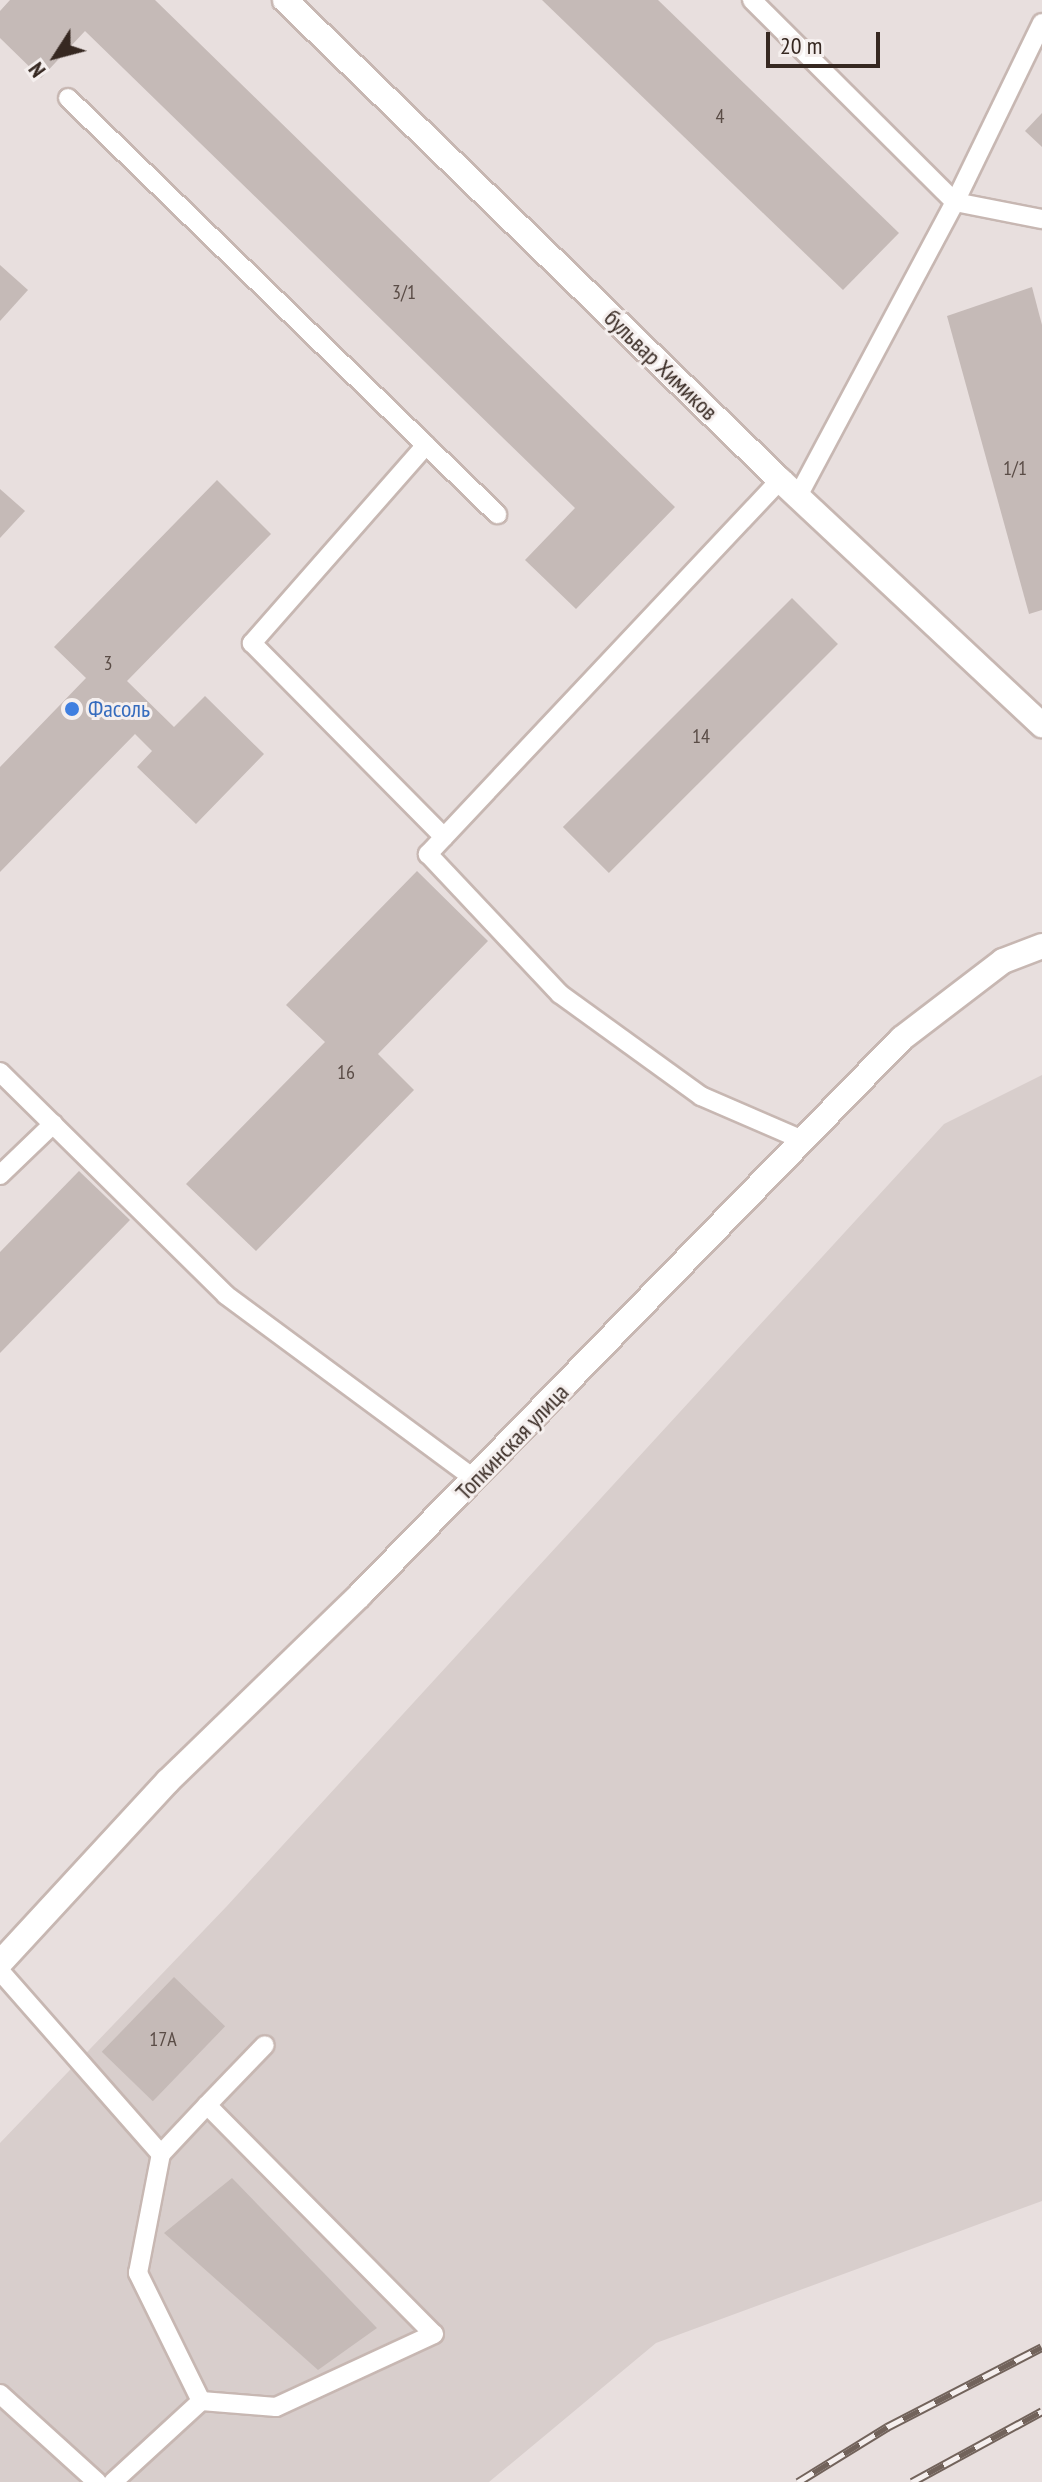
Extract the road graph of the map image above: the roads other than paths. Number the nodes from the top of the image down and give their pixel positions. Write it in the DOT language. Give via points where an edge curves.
graph roads {
  1 [pos="285,0"];
  2 [pos="752,0"];
  3 [pos="1042,23"];
  4 [pos="68,98"];
  5 [pos="955,202"];
  6 [pos="1042,219"];
  7 [pos="426,445"];
  8 [pos="789,488"];
  9 [pos="497,514"];
  10 [pos="1042,725"];
  11 [pos="444,837"];
  12 [pos="1042,946"];
  13 [pos="0,1072"];
  14 [pos="53,1124"];
  15 [pos="805,1141"];
  16 [pos="0,1175"];
  17 [pos="475,1479"];
  18 [pos="0,1963"];
  19 [pos="0,1971"];
  20 [pos="265,2045"];
  21 [pos="207,2105"];
  22 [pos="161,2154"];
  23 [pos="0,2394"];
  24 [pos="201,2401"];
  25 [pos="97,2482"];
  26 [pos="113,2482"];
  1 -- 8 [label="street, бульвар Химиков"];
  2 -- 5 [label="lane"];
  3 -- 5 [label="lane"];
  4 -- 7 [label="lane"];
  5 -- 6 [label="lane"];
  5 -- 8 [label="lane"];
  7 -- 9 [label="lane"];
  7 -- 11 [label="lane" via="252,643"];
  8 -- 10 [label="street, бульвар Химиков"];
  8 -- 11 [label="lane"];
  11 -- 15 [label="lane" via="428,854 560,994 701,1096"];
  12 -- 15 [label="street, Топкинская улица" via="1003,961 901,1039"];
  13 -- 14 [label="lane"];
  14 -- 16 [label="lane"];
  14 -- 17 [label="lane" via="226,1295"];
  15 -- 17 [label="street, Топкинская улица"];
  17 -- 18 [label="street, Топкинская улица" via="168,1781"];
  19 -- 22 [label="lane"];
  20 -- 21 [label="lane"];
  21 -- 22 [label="lane"];
  21 -- 24 [label="lane" via="434,2334 276,2407"];
  22 -- 24 [label="lane" via="138,2273"];
  23 -- 25 [label="lane"];
  24 -- 26 [label="lane"];
}
